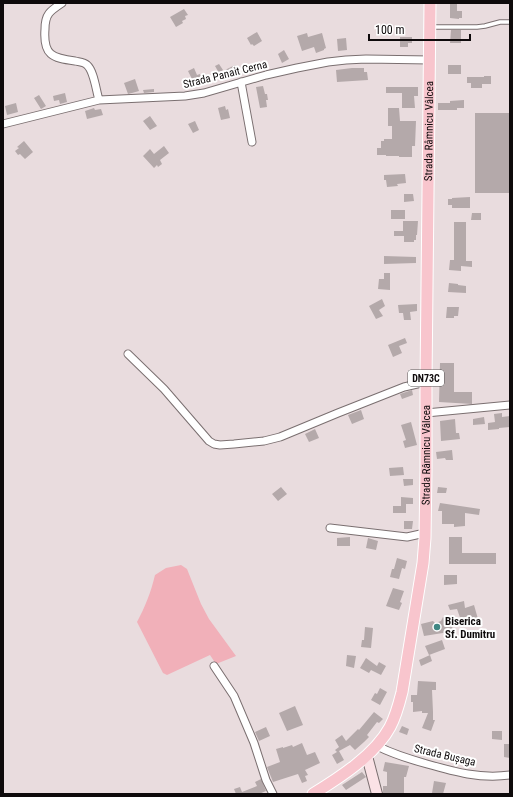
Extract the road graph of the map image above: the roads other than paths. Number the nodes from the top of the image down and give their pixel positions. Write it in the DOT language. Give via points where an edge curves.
graph roads {
  1 [pos="62,3"];
  2 [pos="430,3"];
  3 [pos="510,22"];
  4 [pos="430,27"];
  5 [pos="430,60"];
  6 [pos="241,82"];
  7 [pos="99,100"];
  8 [pos="3,124"];
  9 [pos="252,142"];
  10 [pos="128,354"];
  11 [pos="426,382"];
  12 [pos="510,405"];
  13 [pos="426,413"];
  14 [pos="330,528"];
  15 [pos="425,533"];
  16 [pos="214,666"];
  17 [pos="377,746"];
  18 [pos="367,756"];
  19 [pos="510,775"];
  20 [pos="273,794"];
  21 [pos="313,794"];
  22 [pos="377,794"];
  1 -- 7 [label="street" via="48,14 44,35 47,51 64,60 88,65"];
  2 -- 4 [label="main road, Strada Râmnicu Vâlcea / DN73C"];
  3 -- 4 [label="lane" via="476,27"];
  4 -- 5 [label="main road, Strada Râmnicu Vâlcea / DN73C"];
  5 -- 6 [label="street, Strada Panait Cerna" via="346,60 297,68"];
  5 -- 11 [label="main road, Strada Râmnicu Vâlcea / DN73C"];
  6 -- 7 [label="street, Strada Panait Cerna" via="184,96"];
  6 -- 9 [label="street"];
  7 -- 8 [label="street, Strada Panait Cerna"];
  10 -- 11 [label="street" via="164,389 209,440 220,445 244,444 280,437 404,387"];
  11 -- 13 [label="main road, Strada Râmnicu Vâlcea / DN73C"];
  12 -- 13 [label="street"];
  13 -- 15 [label="main road, Strada Râmnicu Vâlcea / DN73C"];
  14 -- 15 [label="street" via="407,538"];
  15 -- 17 [label="main road, Strada Râmnicu Vâlcea / DN73C" via="423,563 402,692 391,726"];
  16 -- 20 [label="street" via="237,703"];
  17 -- 18 [label="main road, Strada Râmnicu Vâlcea / DN73C"];
  17 -- 19 [label="street, Strada Bușaga" via="401,757 455,772"];
  18 -- 21 [label="main road, Strada Râmnicu Vâlcea / DN73C"];
  18 -- 22 [label="main road"];
}
